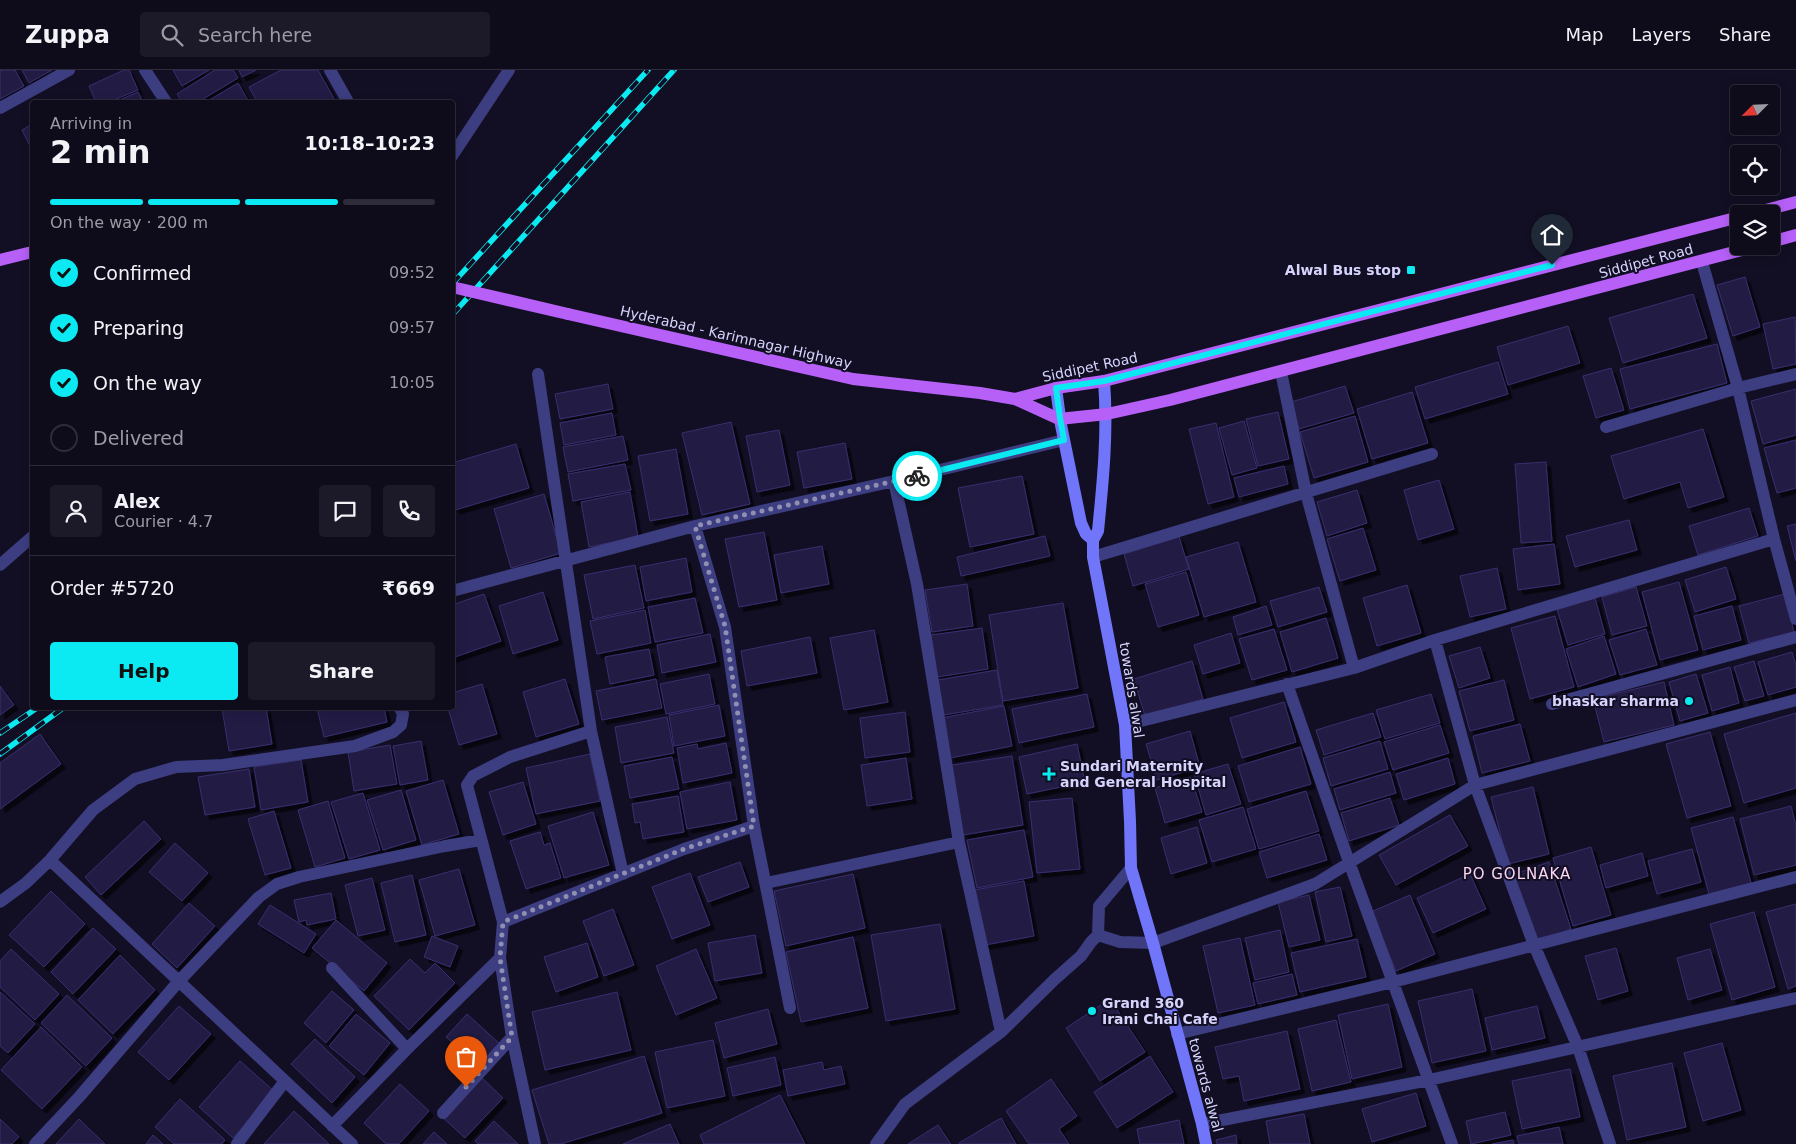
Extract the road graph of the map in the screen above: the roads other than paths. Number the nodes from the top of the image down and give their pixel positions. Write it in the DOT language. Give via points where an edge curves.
graph roads {
  1 [pos="69,70"];
  2 [pos="145,70"];
  3 [pos="330,70"];
  4 [pos="509,70"];
  5 [pos="165,100"];
  6 [pos="347,100"];
  7 [pos="0,108"];
  8 [pos="455,151"];
  9 [pos="1796,202"];
  10 [pos="1780,206"];
  11 [pos="1730,219"];
  12 [pos="1796,235"];
  13 [pos="1780,239"];
  14 [pos="30,252"];
  15 [pos="1730,254"];
  16 [pos="0,260"];
  17 [pos="1702,262"];
  18 [pos="455,288"];
  19 [pos="1281,372"];
  20 [pos="538,374"];
  21 [pos="1796,374"];
  22 [pos="1104,381"];
  23 [pos="1056,388"];
  24 [pos="1738,388"];
  25 [pos="1016,400"];
  26 [pos="1107,414"];
  27 [pos="1060,418"];
  28 [pos="1606,427"];
  29 [pos="1064,440"];
  30 [pos="1432,454"];
  31 [pos="894,481"];
  32 [pos="1306,493"];
  33 [pos="695,526"];
  34 [pos="30,539"];
  35 [pos="1774,539"];
  36 [pos="1093,540"];
  37 [pos="1093,557"];
  38 [pos="565,561"];
  39 [pos="0,565"];
  40 [pos="455,590"];
  41 [pos="1796,619"];
  42 [pos="1796,637"];
  43 [pos="1435,640"];
  44 [pos="1354,668"];
  45 [pos="1288,684"];
  46 [pos="1796,700"];
  47 [pos="1552,704"];
  48 [pos="401,710"];
  49 [pos="1125,725"];
  50 [pos="591,731"];
  51 [pos="1475,785"];
  52 [pos="754,826"];
  53 [pos="481,840"];
  54 [pos="959,842"];
  55 [pos="50,860"];
  56 [pos="1349,862"];
  57 [pos="1131,868"];
  58 [pos="623,874"];
  59 [pos="1796,877"];
  60 [pos="766,883"];
  61 [pos="0,902"];
  62 [pos="503,922"];
  63 [pos="1098,936"];
  64 [pos="1153,943"];
  65 [pos="1534,945"];
  66 [pos="500,958"];
  67 [pos="332,968"];
  68 [pos="179,982"];
  69 [pos="1393,982"];
  70 [pos="1796,998"];
  71 [pos="790,1008"];
  72 [pos="1000,1032"];
  73 [pos="1177,1034"];
  74 [pos="512,1037"];
  75 [pos="1578,1047"];
  76 [pos="407,1049"];
  77 [pos="1429,1080"];
  78 [pos="285,1081"];
  79 [pos="443,1113"];
  80 [pos="1202,1124"];
  81 [pos="332,1126"];
  82 [pos="35,1144"];
  83 [pos="237,1144"];
  84 [pos="352,1144"];
  85 [pos="535,1144"];
  86 [pos="876,1144"];
  87 [pos="1206,1144"];
  88 [pos="1452,1144"];
  89 [pos="1610,1144"];
  1 -- 7 [label="street"];
  2 -- 5 [label="street"];
  3 -- 6 [label="street"];
  4 -- 8 [label="street"];
  9 -- 10 [label="main road"];
  11 -- 22 [label="main road, Siddipet Road"];
  12 -- 13 [label="main road"];
  14 -- 16 [label="main road"];
  15 -- 17 [label="main road, Siddipet Road"];
  17 -- 19 [label="main road, Siddipet Road"];
  17 -- 24 [label="street"];
  18 -- 25 [label="main road, Hyderabad - Karimnagar Highway, bridge" via="853,379"];
  19 -- 26 [label="main road, Siddipet Road"];
  19 -- 32 [label="street"];
  20 -- 38 [label="street"];
  21 -- 24 [label="street"];
  22 -- 23 [label="main road, Siddipet Road"];
  22 -- 26 [label="main road, towards alwal"];
  23 -- 25 [label="main road, Siddipet Road"];
  23 -- 27 [label="main road"];
  24 -- 28 [label="street"];
  24 -- 35 [label="street"];
  25 -- 27 [label="main road, Siddipet Road"];
  26 -- 27 [label="main road, Siddipet Road"];
  26 -- 36 [label="main road, towards alwal" via="1098,531"];
  27 -- 29 [label="main road"];
  29 -- 31 [label="street"];
  29 -- 36 [label="main road" via="1081,524"];
  30 -- 32 [label="street"];
  31 -- 33 [label="street"];
  31 -- 54 [label="street" via="917,584"];
  32 -- 37 [label="street"];
  32 -- 44 [label="street"];
  33 -- 38 [label="street"];
  33 -- 52 [label="street" via="725,626"];
  34 -- 39 [label="street"];
  35 -- 41 [label="street"];
  35 -- 43 [label="street"];
  36 -- 37 [label="main road, towards alwal"];
  37 -- 49 [label="main road, towards alwal"];
  38 -- 40 [label="street"];
  38 -- 50 [label="street"];
  42 -- 47 [label="street"];
  43 -- 44 [label="street"];
  43 -- 51 [label="street"];
  44 -- 45 [label="street"];
  45 -- 49 [label="street"];
  45 -- 56 [label="street"];
  46 -- 51 [label="street"];
  48 -- 55 [label="street" via="401,725 393,732 355,746 223,765 176,767 135,779 93,810"];
  49 -- 57 [label="main road, towards alwal"];
  50 -- 53 [label="street" via="510,757 473,776 467,785"];
  50 -- 58 [label="street"];
  51 -- 56 [label="street"];
  51 -- 65 [label="street"];
  52 -- 58 [label="street"];
  52 -- 60 [label="street"];
  53 -- 62 [label="street"];
  53 -- 68 [label="street" via="277,884 259,897"];
  54 -- 60 [label="street"];
  54 -- 72 [label="street"];
  55 -- 61 [label="street"];
  55 -- 68 [label="street"];
  56 -- 64 [label="street" via="1315,884"];
  56 -- 69 [label="street"];
  57 -- 63 [label="street" via="1098,906"];
  57 -- 64 [label="main road, towards alwal"];
  58 -- 62 [label="street"];
  59 -- 65 [label="street"];
  60 -- 71 [label="street"];
  62 -- 66 [label="street"];
  63 -- 64 [label="street" via="1120,942"];
  63 -- 72 [label="street"];
  64 -- 73 [label="main road, towards alwal"];
  65 -- 69 [label="street"];
  65 -- 75 [label="street"];
  66 -- 74 [label="street"];
  66 -- 76 [label="street"];
  67 -- 76 [label="street"];
  68 -- 78 [label="street"];
  68 -- 82 [label="street"];
  69 -- 73 [label="street"];
  69 -- 77 [label="street"];
  70 -- 75 [label="street"];
  72 -- 86 [label="street" via="905,1104"];
  73 -- 80 [label="main road, towards alwal"];
  74 -- 79 [label="street"];
  74 -- 85 [label="street"];
  75 -- 77 [label="street"];
  75 -- 89 [label="street"];
  76 -- 81 [label="street"];
  77 -- 80 [label="street"];
  77 -- 88 [label="street"];
  78 -- 81 [label="street"];
  78 -- 83 [label="street"];
  80 -- 87 [label="main road, towards alwal"];
  81 -- 84 [label="street"];
}
